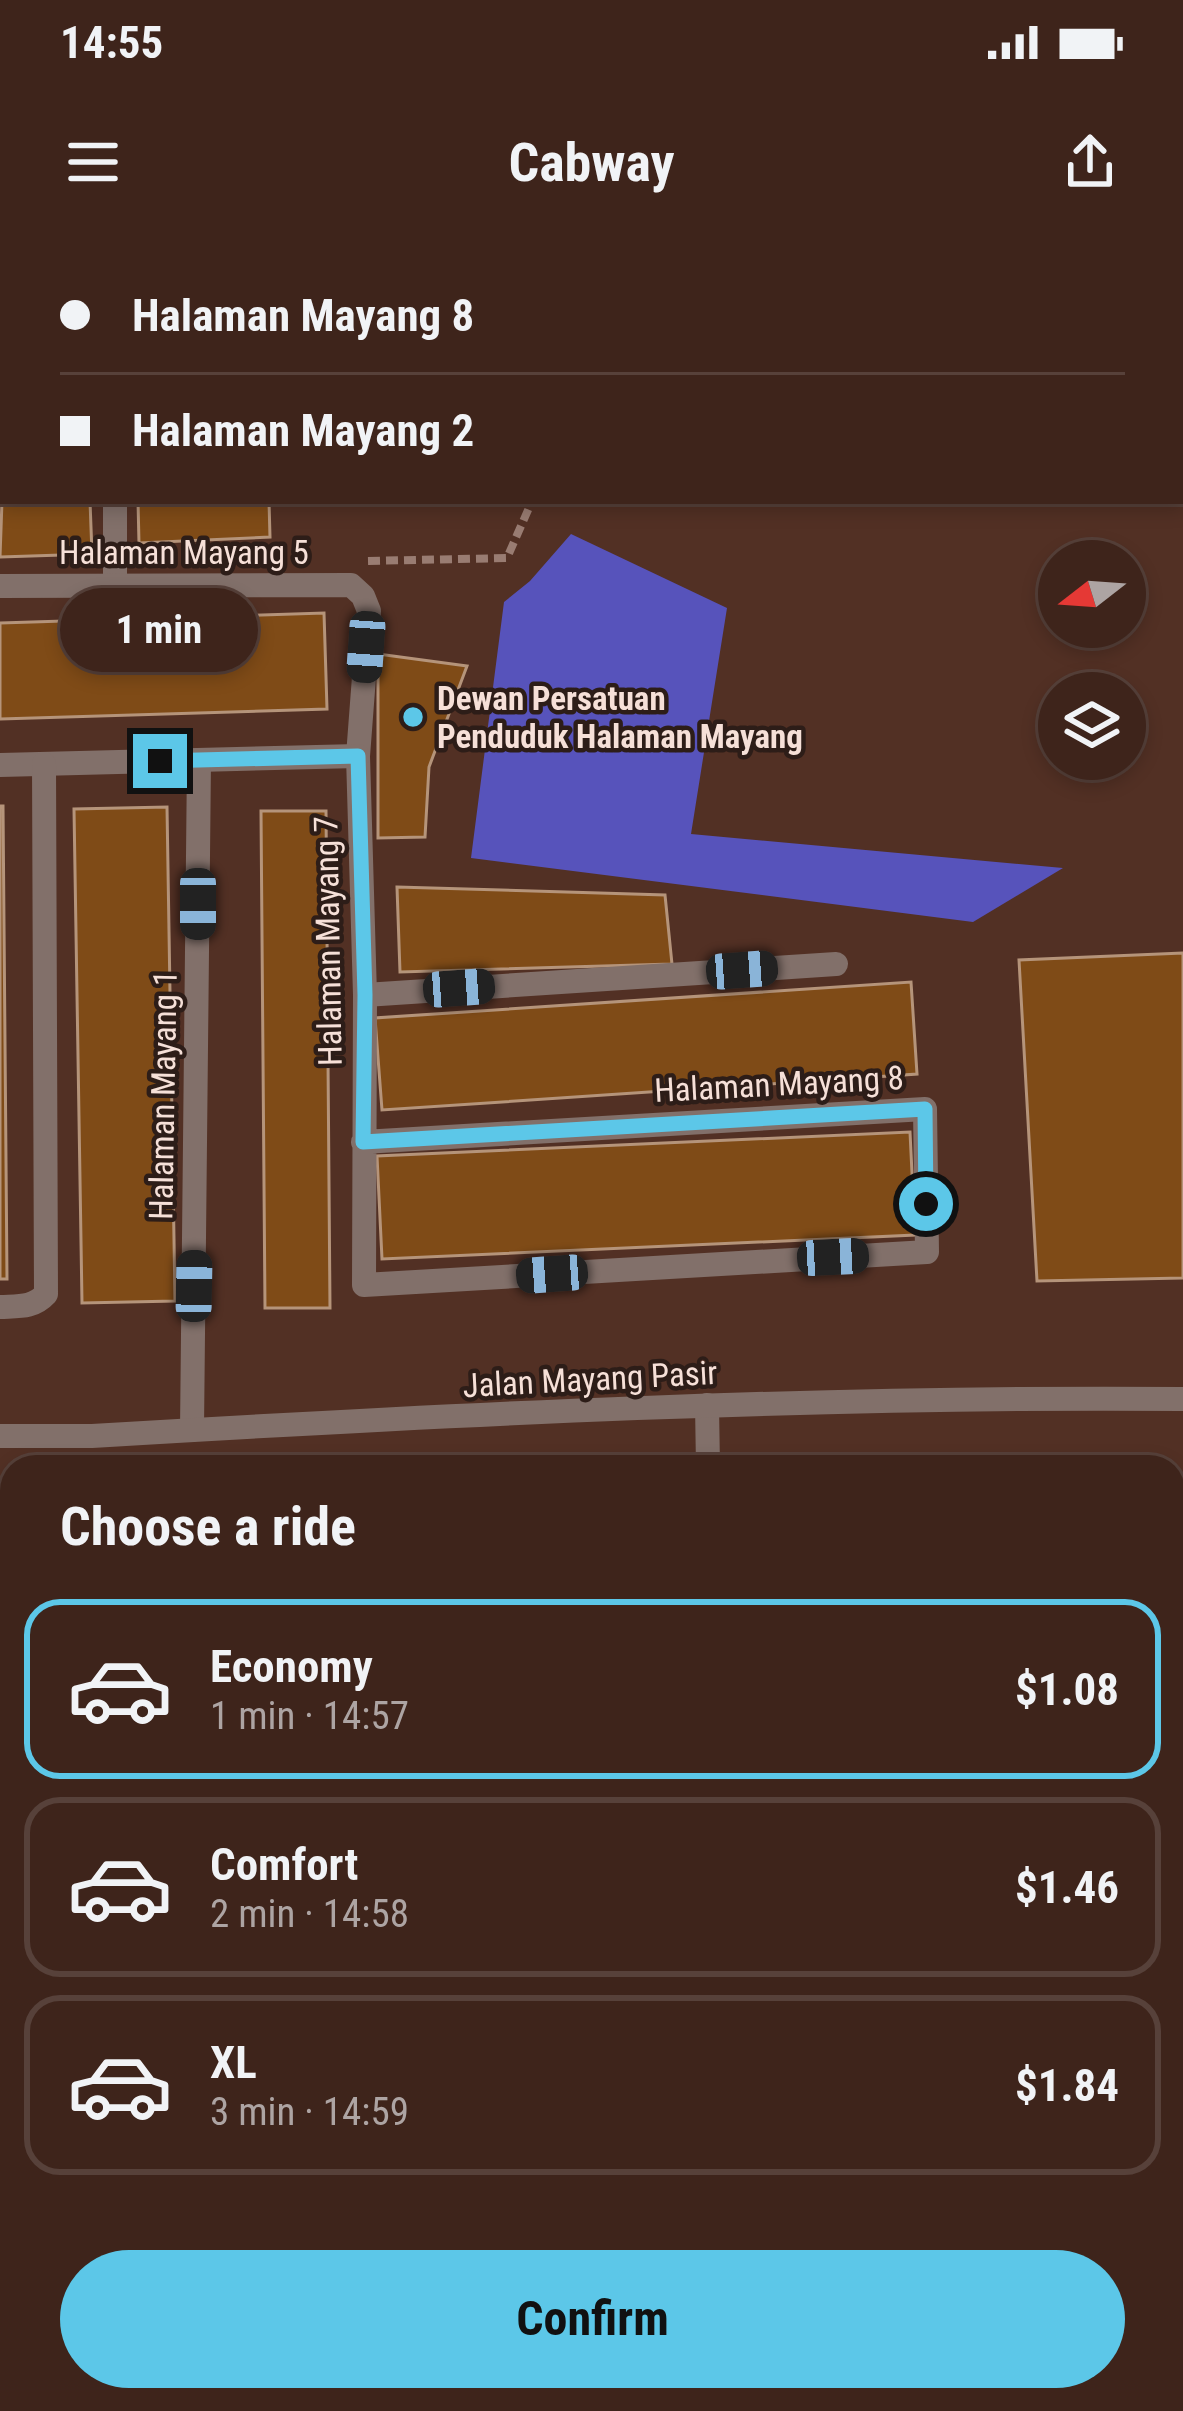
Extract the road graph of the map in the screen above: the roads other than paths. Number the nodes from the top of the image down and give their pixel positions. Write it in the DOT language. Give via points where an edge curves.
graph roads {
  1 [pos="115,504"];
  2 [pos="115,583"];
  3 [pos="0,586"];
  4 [pos="357,591"];
  5 [pos="358,756"];
  6 [pos="200,760"];
  7 [pos="44,764"];
  8 [pos="0,765"];
  9 [pos="836,964"];
  10 [pos="365,995"];
  11 [pos="363,1142"];
  12 [pos="364,1285"];
  13 [pos="0,1306"];
  14 [pos="1183,1399"];
  15 [pos="707,1405"];
  16 [pos="192,1430"];
  17 [pos="0,1436"];
  18 [pos="708,1455"];
  1 -- 2 [label="street"];
  2 -- 3 [label="street, Halaman Mayang 5"];
  2 -- 4 [label="street, Halaman Mayang 5"];
  4 -- 5 [label="street, Halaman Mayang 7" via="369,610"];
  5 -- 6 [label="street"];
  5 -- 10 [label="street, Halaman Mayang 7"];
  6 -- 7 [label="street"];
  6 -- 16 [label="street, Halaman Mayang 1"];
  7 -- 8 [label="street"];
  7 -- 13 [label="street" via="46,1294 38,1303"];
  9 -- 10 [label="street"];
  10 -- 11 [label="street, Halaman Mayang 7"];
  11 -- 12 [label="street, Halaman Mayang 7"];
  11 -- 12 [label="street, Halaman Mayang 8" via="925,1109 927,1252"];
  14 -- 15 [label="street, Jalan Mayang Pasir"];
  15 -- 16 [label="street, Jalan Mayang Pasir"];
  15 -- 18 [label="street"];
  16 -- 17 [label="street, Jalan Mayang Pasir"];
}
